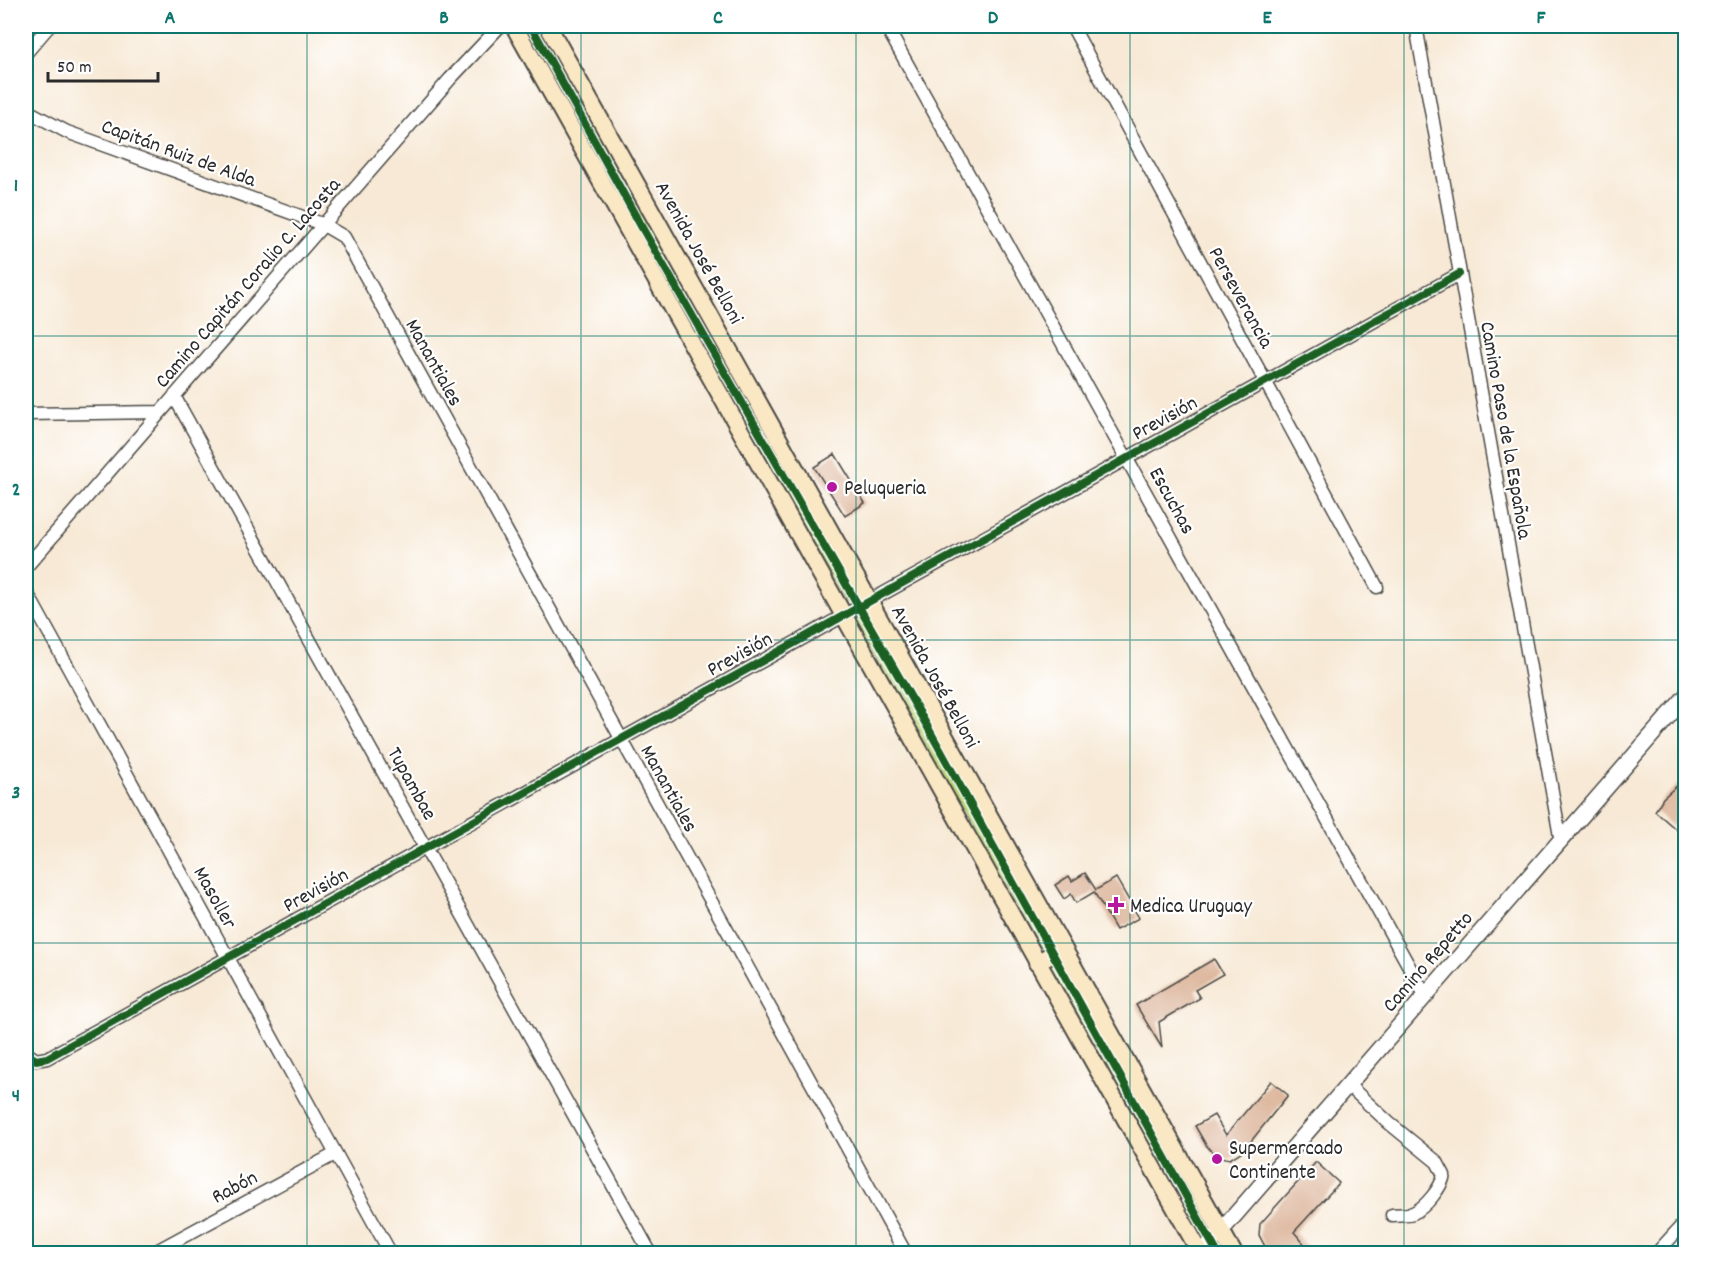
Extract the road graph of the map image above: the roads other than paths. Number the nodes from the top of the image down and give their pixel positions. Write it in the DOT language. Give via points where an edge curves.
graph roads {
  1 [pos="50,26"];
  2 [pos="500,26"];
  3 [pos="514,26"];
  4 [pos="548,26"];
  5 [pos="886,26"];
  6 [pos="1072,26"];
  7 [pos="1416,26"];
  8 [pos="26,53"];
  9 [pos="26,110"];
  10 [pos="322,224"];
  11 [pos="1459,274"];
  12 [pos="1266,381"];
  13 [pos="174,396"];
  14 [pos="160,412"];
  15 [pos="26,414"];
  16 [pos="1127,458"];
  17 [pos="26,567"];
  18 [pos="1377,587"];
  19 [pos="26,591"];
  20 [pos="869,601"];
  21 [pos="843,616"];
  22 [pos="1686,696"];
  23 [pos="621,739"];
  24 [pos="1561,842"];
  25 [pos="427,847"];
  26 [pos="1062,948"];
  27 [pos="227,958"];
  28 [pos="1037,963"];
  29 [pos="1425,995"];
  30 [pos="31,1056"];
  31 [pos="1347,1084"];
  32 [pos="335,1154"];
  33 [pos="1392,1215"];
  34 [pos="1686,1221"];
  35 [pos="1220,1228"];
  36 [pos="151,1254"];
  37 [pos="391,1254"];
  38 [pos="651,1254"];
  39 [pos="906,1254"];
  40 [pos="1201,1254"];
  41 [pos="1234,1254"];
  42 [pos="1656,1254"];
  1 -- 8 [label="street"];
  2 -- 10 [label="street, Camino Capitán Coralio C. Lacosta"];
  3 -- 21 [label="main road"];
  4 -- 20 [label="main road, Avenida José Belloni"];
  5 -- 16 [label="street, Escuchas"];
  6 -- 12 [label="street, Perseverancia"];
  7 -- 11 [label="street, Camino Paso de la Española"];
  9 -- 10 [label="street, Capitán Ruiz de Alda" via="67,132"];
  10 -- 13 [label="street, Camino Capitán Coralio C. Lacosta"];
  10 -- 23 [label="street, Manantiales" via="344,237"];
  11 -- 12 [label="street, Previsión"];
  11 -- 24 [label="street, Camino Paso de la Española"];
  12 -- 16 [label="street, Previsión"];
  12 -- 18 [label="street, Perseverancia"];
  13 -- 14 [label="street, Camino Capitán Coralio C. Lacosta"];
  13 -- 25 [label="street, Tupambae"];
  14 -- 15 [label="street"];
  14 -- 17 [label="street, Camino Capitán Coralio C. Lacosta"];
  16 -- 20 [label="street, Previsión"];
  16 -- 29 [label="street, Escuchas"];
  19 -- 27 [label="street, Masoller"];
  20 -- 21 [label="street, Previsión"];
  20 -- 26 [label="main road, Avenida José Belloni"];
  21 -- 23 [label="street, Previsión"];
  21 -- 28 [label="main road"];
  22 -- 24 [label="street, Camino Repetto"];
  23 -- 25 [label="street, Previsión"];
  23 -- 39 [label="street, Manantiales"];
  24 -- 29 [label="street, Camino Repetto"];
  25 -- 27 [label="street, Previsión"];
  25 -- 38 [label="street, Tupambae"];
  26 -- 28 [label="main road"];
  26 -- 35 [label="main road, Avenida José Belloni"];
  27 -- 30 [label="street, Previsión" via="47,1058"];
  27 -- 32 [label="street, Masoller"];
  28 -- 40 [label="main road"];
  29 -- 31 [label="street, Camino Repetto"];
  31 -- 33 [label="street" via="1437,1162 1444,1175 1442,1184 1422,1206 1413,1212"];
  31 -- 35 [label="street, Camino Repetto"];
  32 -- 36 [label="street, Rabón"];
  32 -- 37 [label="street, Masoller"];
  34 -- 42 [label="street"];
  35 -- 40 [label="street, Camino Repetto"];
  35 -- 41 [label="main road, Avenida José Belloni"];
}
